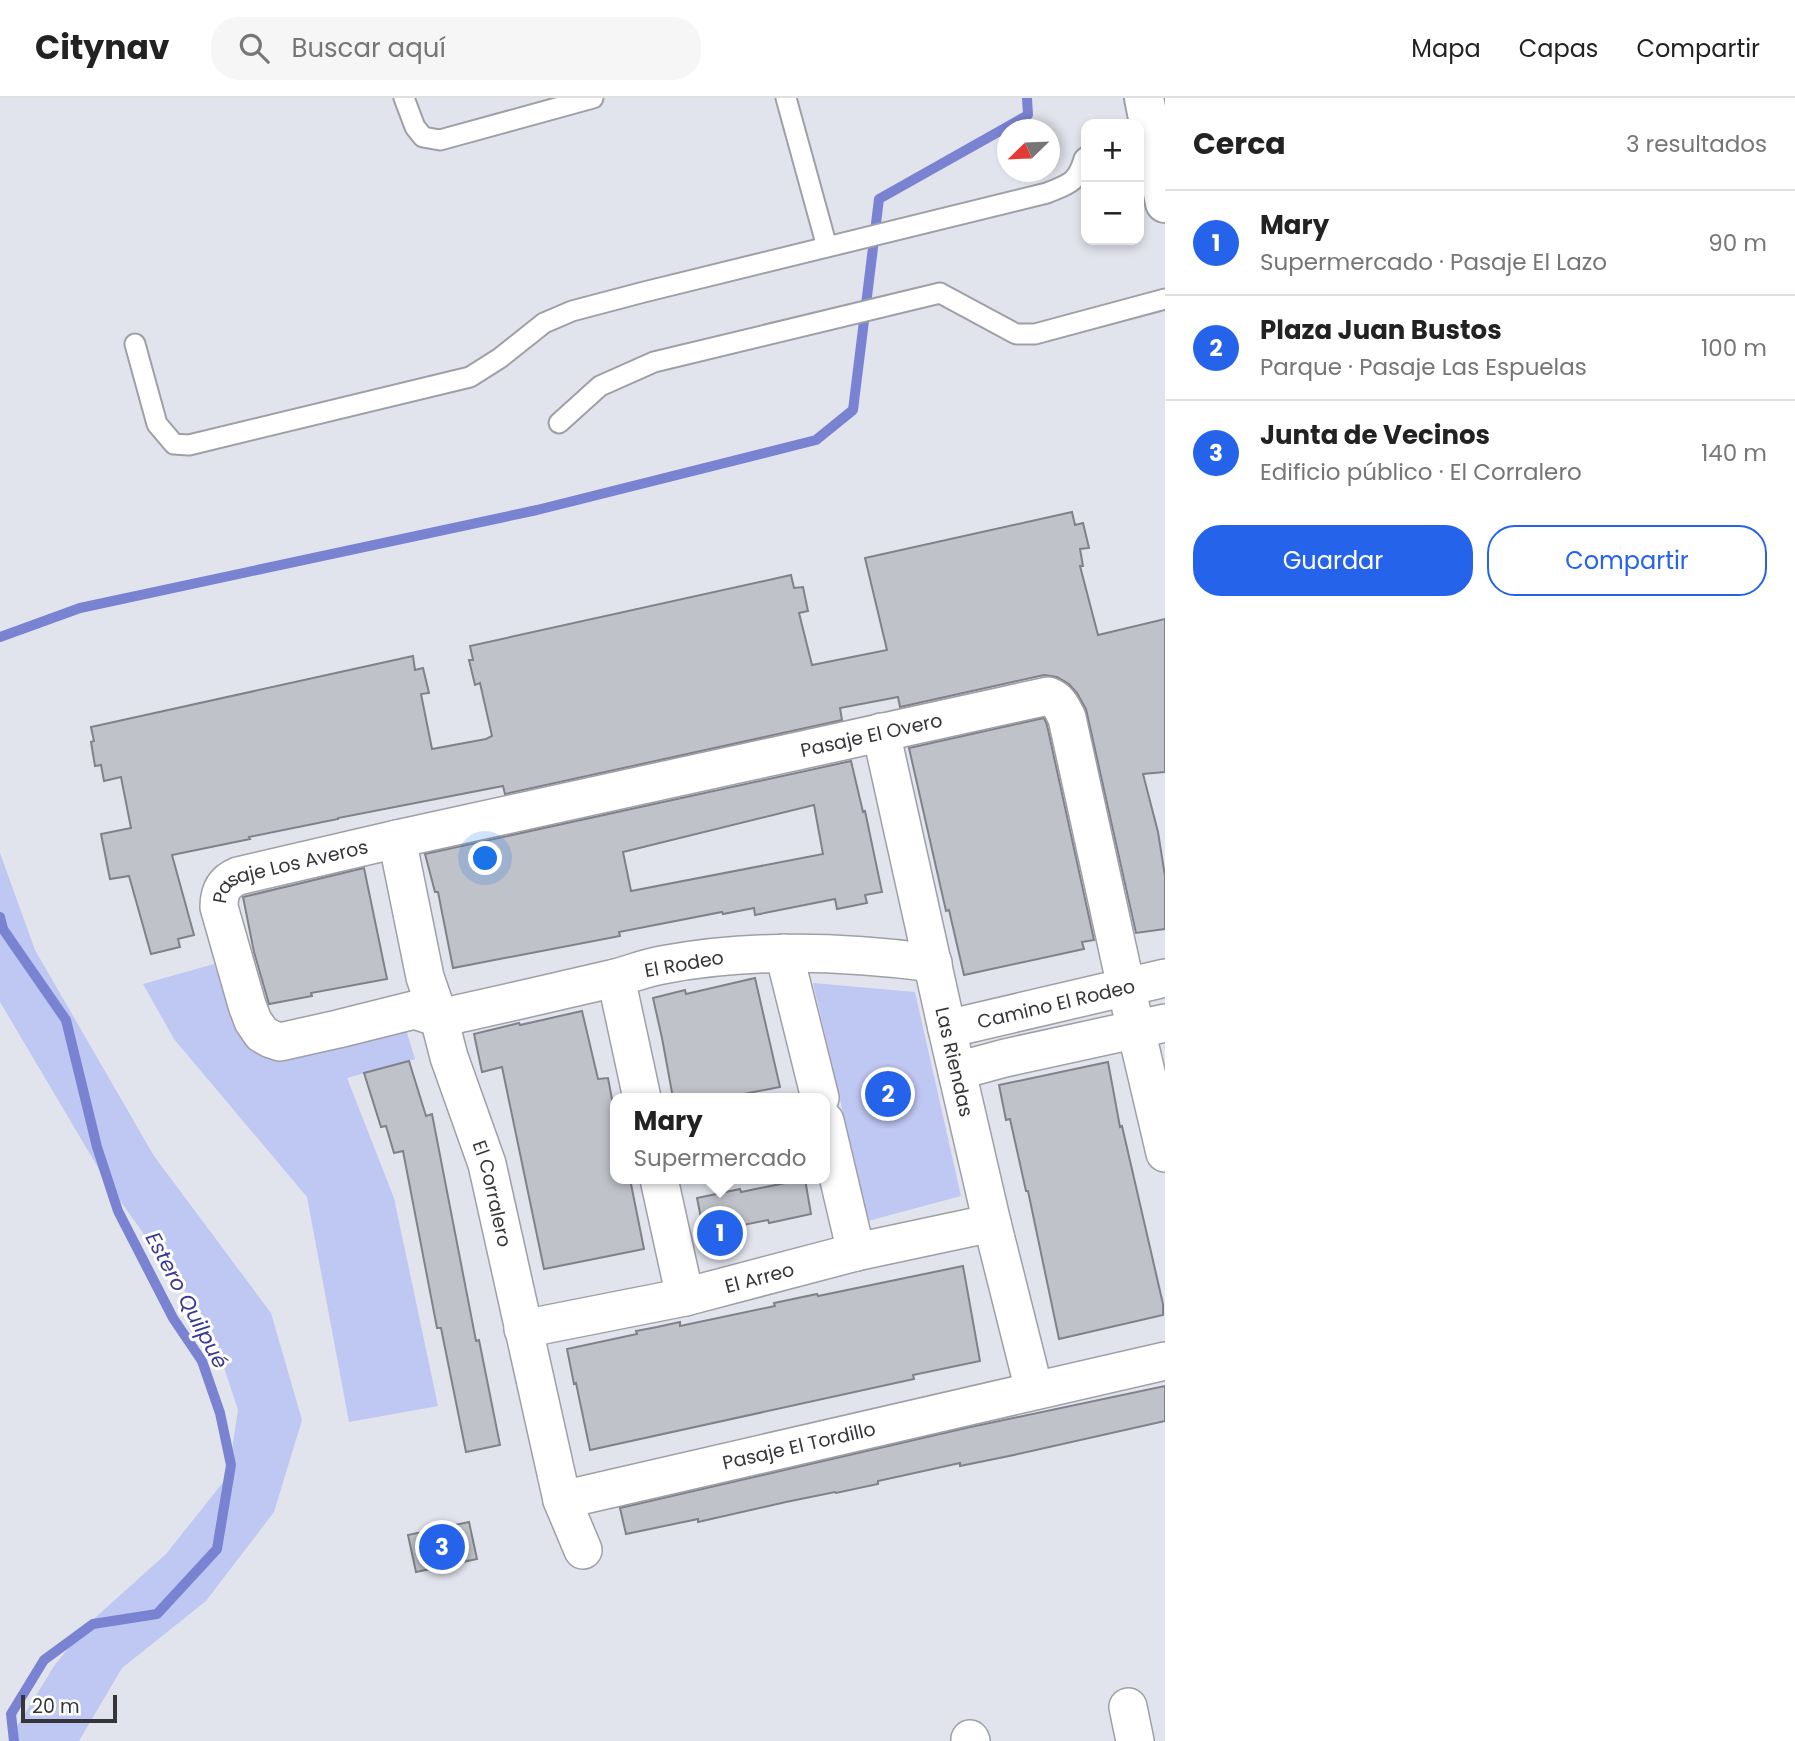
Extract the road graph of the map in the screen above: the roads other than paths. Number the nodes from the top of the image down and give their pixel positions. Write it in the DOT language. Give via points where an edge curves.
graph roads {
  1 [pos="404,98"];
  2 [pos="593,98"];
  3 [pos="786,98"];
  4 [pos="1144,98"];
  5 [pos="1146,143"];
  6 [pos="1081,168"];
  7 [pos="1165,203"];
  8 [pos="827,247"];
  9 [pos="1165,299"];
  10 [pos="135,344"];
  11 [pos="559,423"];
  12 [pos="881,732"];
  13 [pos="397,839"];
  14 [pos="784,953"];
  15 [pos="933,963"];
  16 [pos="615,978"];
  17 [pos="1165,978"];
  18 [pos="1126,987"];
  19 [pos="439,1018"];
  20 [pos="1151,1026"];
  21 [pos="947,1029"];
  22 [pos="957,1071"];
  23 [pos="641,1093"];
  24 [pos="819,1093"];
  25 [pos="830,1142"];
  26 [pos="1165,1153"];
  27 [pos="660,1184"];
  28 [pos="992,1223"];
  29 [pos="856,1252"];
  30 [pos="685,1297"];
  31 [pos="523,1329"];
  32 [pos="1165,1361"];
  33 [pos="1034,1390"];
  34 [pos="562,1500"];
  35 [pos="583,1550"];
  1 -- 2 [label="lane" via="423,137 440,140"];
  3 -- 8 [label="lane"];
  4 -- 5 [label="street"];
  5 -- 7 [label="street"];
  6 -- 8 [label="lane" via="1069,184 1047,193"];
  8 -- 10 [label="lane" via="572,311 544,323 471,377 189,445 174,444 157,424"];
  9 -- 11 [label="lane" via="1035,334 1016,334 940,293 654,362 600,386"];
  12 -- 13 [label="street, Pasaje El Overo"];
  12 -- 15 [label="street, Las Riendas"];
  12 -- 18 [label="street, Pasaje El Overo" via="1041,696 1062,706"];
  13 -- 19 [label="street, El Corralero" via="425,977"];
  13 -- 19 [label="street, Pasaje Los Averos" via="238,876 222,888 219,907 253,1021 271,1039 280,1042 414,1010"];
  14 -- 15 [label="street, El Rodeo"];
  14 -- 16 [label="street, El Rodeo" via="661,965"];
  14 -- 24 [label="street"];
  15 -- 21 [label="street, Las Riendas"];
  16 -- 19 [label="street, El Rodeo"];
  16 -- 23 [label="street"];
  17 -- 18 [label="street, Camino El Rodeo"];
  18 -- 20 [label="street"];
  18 -- 21 [label="street, Camino El Rodeo"];
  19 -- 31 [label="street, El Corralero" via="488,1164"];
  20 -- 22 [label="street"];
  20 -- 26 [label="street"];
  21 -- 22 [label="street, Las Riendas"];
  22 -- 28 [label="street, Las Riendas"];
  25 -- 29 [label="street"];
  27 -- 30 [label="street"];
  28 -- 29 [label="street, El Arreo"];
  28 -- 33 [label="street, Las Riendas"];
  29 -- 30 [label="street, El Arreo"];
  30 -- 31 [label="street, El Arreo"];
  31 -- 34 [label="street, El Corralero"];
  32 -- 33 [label="street, Pasaje El Tordillo"];
  33 -- 34 [label="street, Pasaje El Tordillo"];
  34 -- 35 [label="street, El Corralero"];
}
